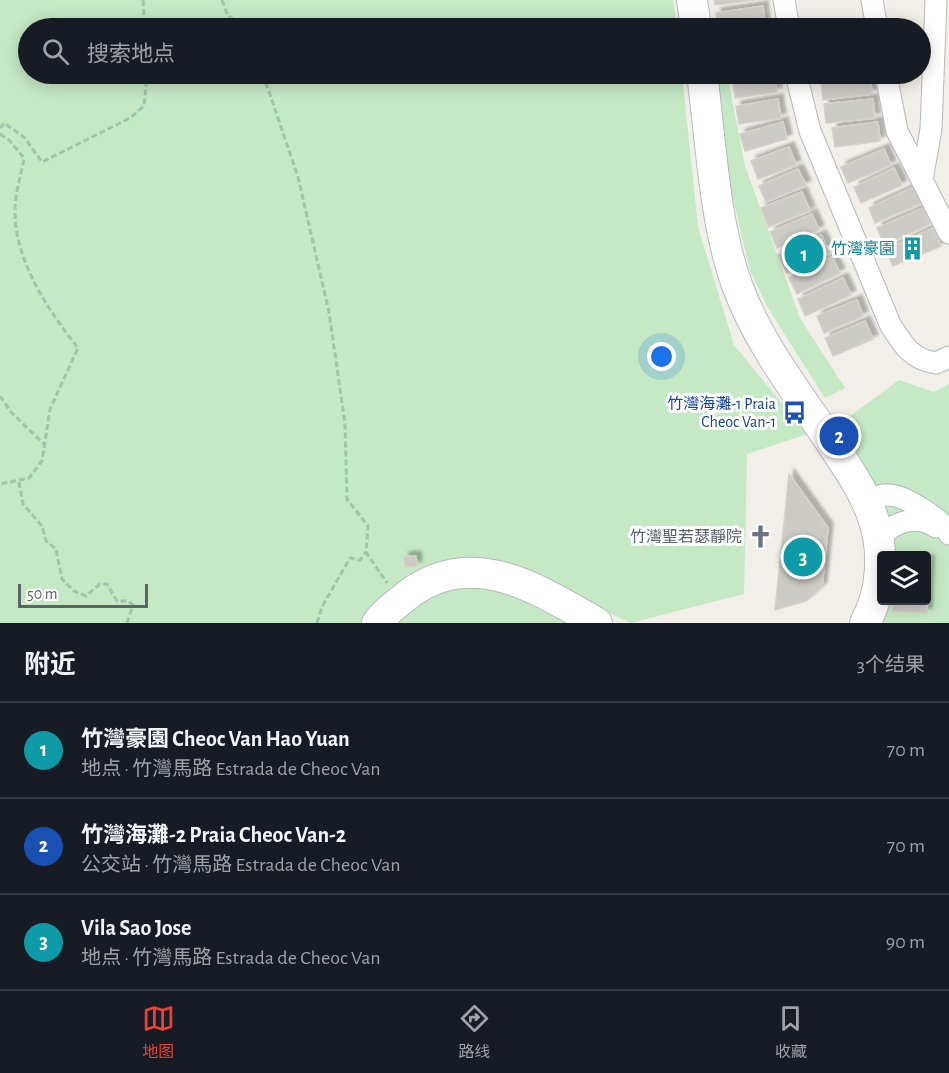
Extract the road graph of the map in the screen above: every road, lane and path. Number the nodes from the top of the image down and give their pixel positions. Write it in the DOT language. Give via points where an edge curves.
graph roads {
  1 [pos="143,0"];
  2 [pos="222,0"];
  3 [pos="692,0"];
  4 [pos="784,0"];
  5 [pos="872,0"];
  6 [pos="936,0"];
  7 [pos="144,18"];
  8 [pos="232,18"];
  9 [pos="695,18"];
  10 [pos="787,18"];
  11 [pos="875,18"];
  12 [pos="146,84"];
  13 [pos="266,84"];
  14 [pos="703,84"];
  15 [pos="798,84"];
  16 [pos="888,84"];
  17 [pos="0,128"];
  18 [pos="0,134"];
  19 [pos="922,180"];
  20 [pos="949,233"];
  21 [pos="949,357"];
  22 [pos="0,396"];
  23 [pos="45,445"];
  24 [pos="19,482"];
  25 [pos="0,484"];
  26 [pos="867,502"];
  27 [pos="949,537"];
  28 [pos="878,539"];
  29 [pos="366,552"];
  30 [pos="399,602"];
  31 [pos="127,623"];
  32 [pos="317,623"];
  33 [pos="377,623"];
  34 [pos="597,623"];
  35 [pos="865,623"];
  1 -- 7 [label="path"];
  2 -- 8 [label="path"];
  3 -- 9 [label="main road"];
  4 -- 10 [label="street"];
  5 -- 11 [label="street"];
  6 -- 19 [label="street" via="931,129"];
  12 -- 17 [label="path" via="144,105 130,118 42,162 24,137 4,123"];
  13 -- 29 [label="path" via="298,177 315,243 343,412 347,499 368,526"];
  14 -- 26 [label="main road" via="723,225 737,285 760,334"];
  15 -- 21 [label="street" via="810,131 890,324 915,356 936,363"];
  16 -- 19 [label="street" via="897,131"];
  18 -- 23 [label="path" via="24,158 15,213 20,244 51,314 78,348 50,409"];
  19 -- 20 [label="street"];
  22 -- 23 [label="path"];
  23 -- 24 [label="path" via="42,461 29,478"];
  24 -- 25 [label="path"];
  24 -- 31 [label="path" via="23,504 42,526 46,541 56,549 62,579 86,596 100,584 107,584 117,601 133,605"];
  26 -- 27 [label="street" via="882,495 900,497 942,523"];
  26 -- 28 [label="main road"];
  27 -- 28 [label="street" via="931,523 916,520 889,528"];
  28 -- 35 [label="main road" via="879,578"];
  29 -- 30 [label="path"];
  29 -- 32 [label="path" via="360,560 350,558"];
  30 -- 33 [label="main road"];
  30 -- 34 [label="main road" via="412,591 444,576 465,571 488,573 521,583"];
}
